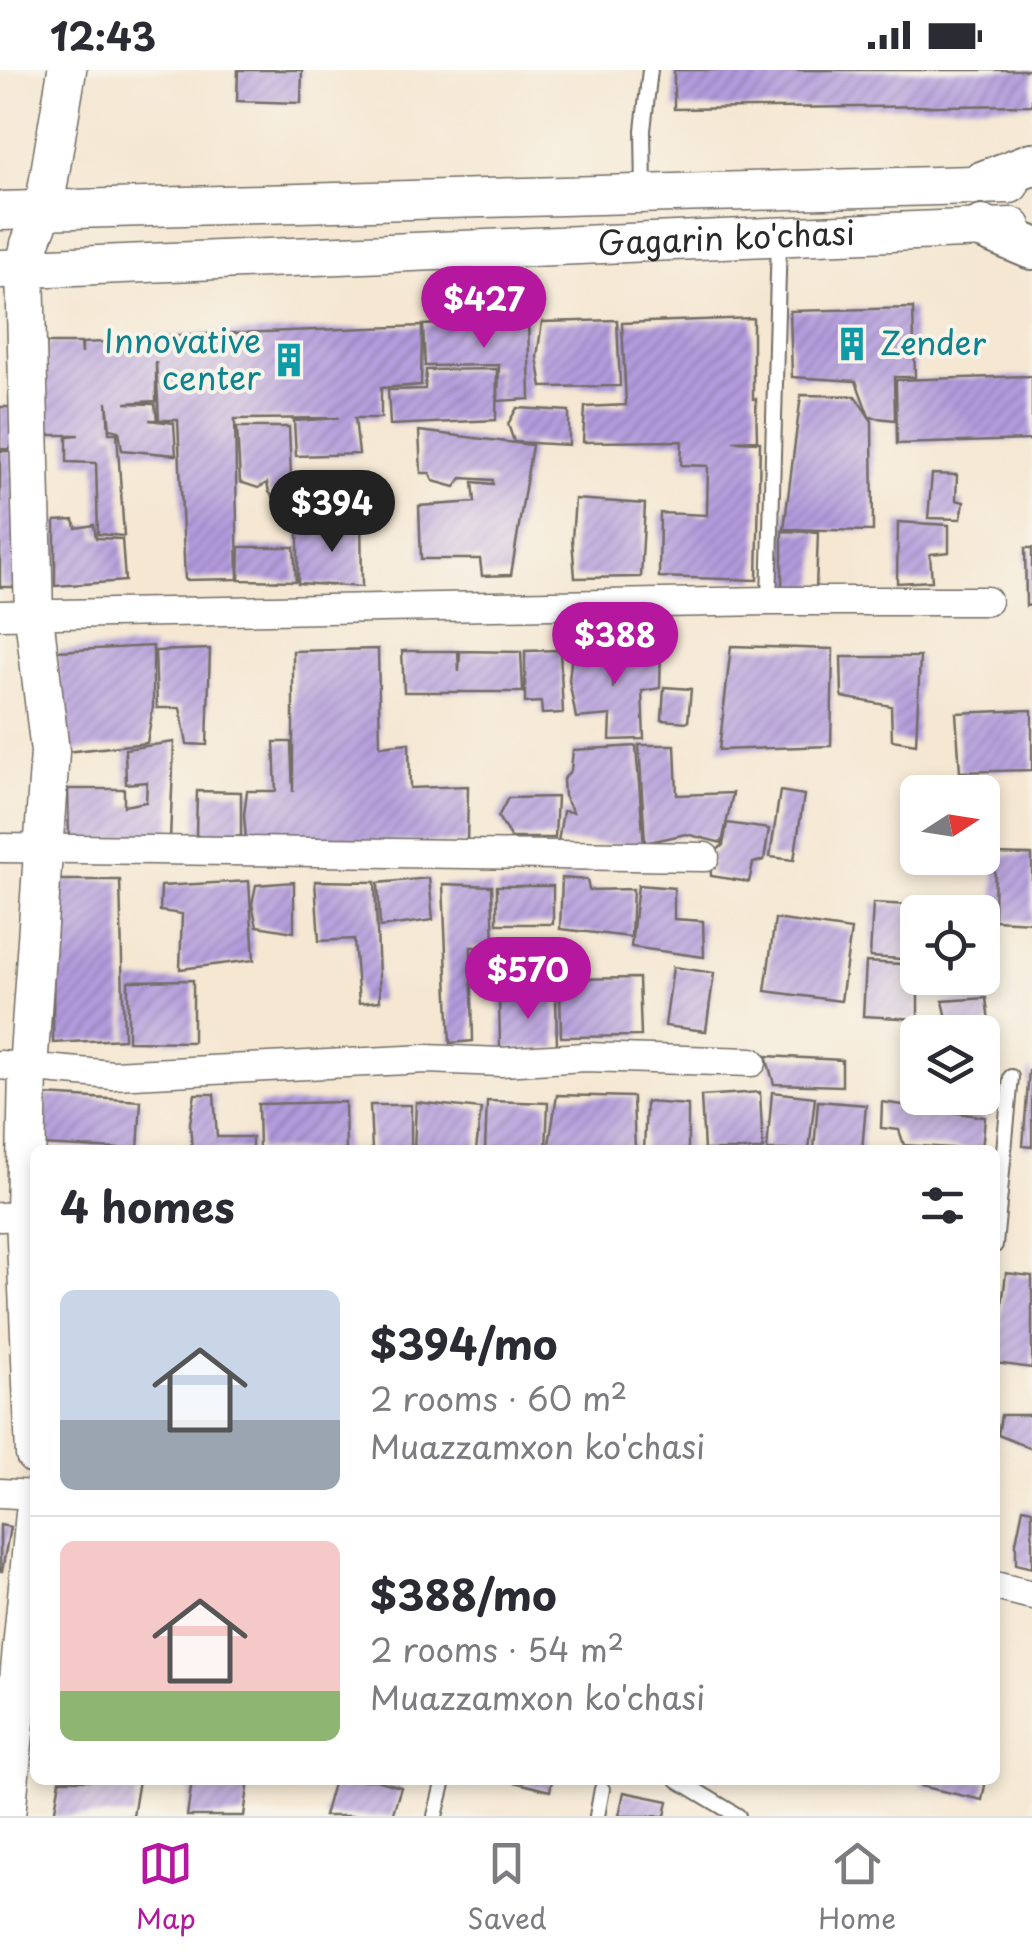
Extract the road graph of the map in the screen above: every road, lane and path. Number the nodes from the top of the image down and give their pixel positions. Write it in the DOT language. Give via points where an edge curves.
graph roads {
  1 [pos="67,70"];
  2 [pos="650,70"];
  3 [pos="1032,164"];
  4 [pos="982,184"];
  5 [pos="1032,184"];
  6 [pos="644,192"];
  7 [pos="44,208"];
  8 [pos="0,210"];
  9 [pos="982,227"];
  10 [pos="1032,227"];
  11 [pos="778,236"];
  12 [pos="1032,248"];
  13 [pos="12,269"];
  14 [pos="987,600"];
  15 [pos="769,601"];
  16 [pos="17,615"];
  17 [pos="0,848"];
  18 [pos="46,850"];
  19 [pos="704,857"];
  20 [pos="752,1062"];
  21 [pos="14,1067"];
  22 [pos="1010,1077"];
  23 [pos="1000,1189"];
  24 [pos="12,1216"];
  25 [pos="30,1403"];
  26 [pos="0,1493"];
  27 [pos="30,1495"];
  28 [pos="30,1557"];
  29 [pos="1000,1587"];
  30 [pos="1032,1595"];
  31 [pos="5,1778"];
  32 [pos="443,1785"];
  33 [pos="686,1785"];
  34 [pos="602,1789"];
  35 [pos="6,1816"];
  36 [pos="436,1816"];
  37 [pos="597,1816"];
  38 [pos="738,1816"];
  1 -- 7 [label="main road"];
  2 -- 6 [label="lane"];
  3 -- 4 [label="main road"];
  4 -- 5 [label="main road, Gagarin ko'chasi"];
  4 -- 6 [label="main road, Gagarin ko'chasi"];
  6 -- 7 [label="main road, Gagarin ko'chasi"];
  7 -- 8 [label="main road, Gagarin ko'chasi"];
  7 -- 13 [label="main road"];
  9 -- 10 [label="main road, Gagarin ko'chasi"];
  9 -- 11 [label="main road, Gagarin ko'chasi"];
  9 -- 12 [label="main road"];
  11 -- 13 [label="main road, Gagarin ko'chasi"];
  11 -- 15 [label="lane"];
  13 -- 16 [label="main road"];
  14 -- 15 [label="street"];
  15 -- 16 [label="street"];
  16 -- 18 [label="main road" via="50,752"];
  17 -- 18 [label="street"];
  18 -- 19 [label="street"];
  18 -- 21 [label="main road"];
  20 -- 21 [label="street" via="426,1059 113,1075"];
  21 -- 24 [label="main road"];
  22 -- 23 [label="lane"];
  24 -- 25 [label="main road"];
  26 -- 27 [label="street"];
  28 -- 31 [label="main road"];
  29 -- 30 [label="street"];
  31 -- 35 [label="main road"];
  32 -- 36 [label="lane"];
  33 -- 38 [label="lane"];
  34 -- 37 [label="lane"];
}
